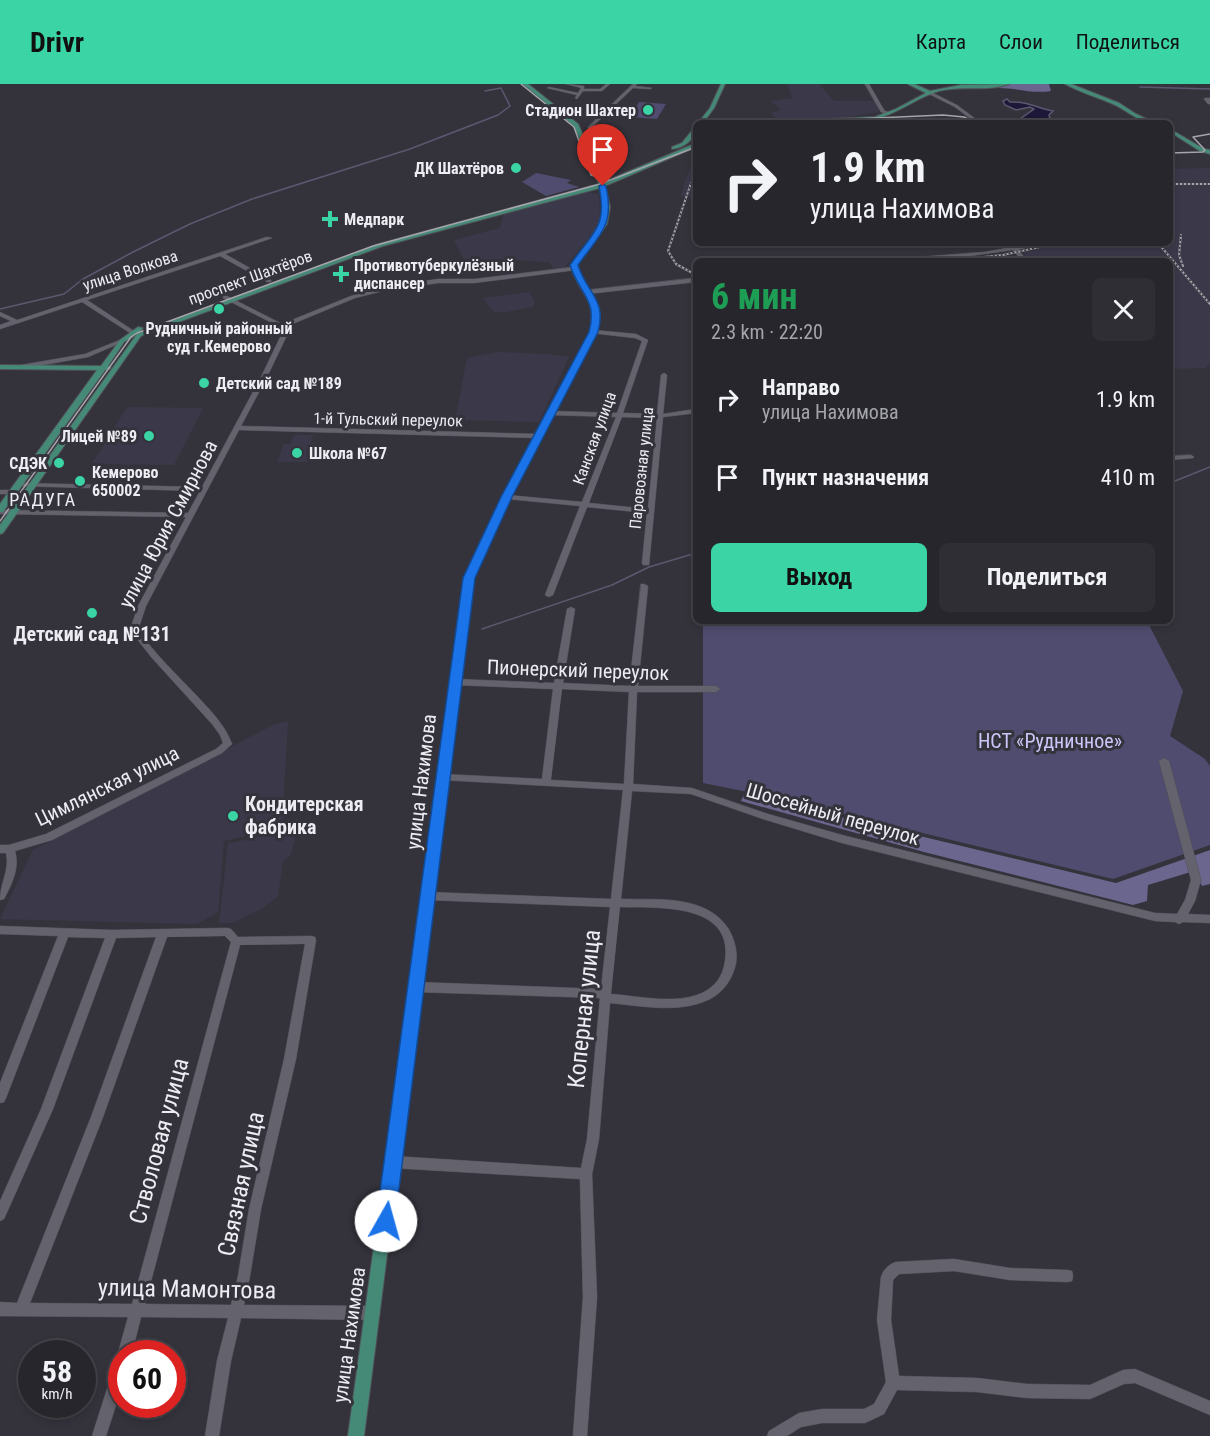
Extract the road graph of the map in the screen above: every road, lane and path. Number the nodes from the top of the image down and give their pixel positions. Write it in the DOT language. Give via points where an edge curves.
graph roads {
  1 [pos="527,84"];
  2 [pos="568,84"];
  3 [pos="608,84"];
  4 [pos="723,84"];
  5 [pos="867,84"];
  6 [pos="910,84"];
  7 [pos="1007,84"];
  8 [pos="1067,84"];
  9 [pos="633,85"];
  10 [pos="584,87"];
  11 [pos="549,88"];
  12 [pos="650,88"];
  13 [pos="933,92"];
  14 [pos="579,94"];
  15 [pos="576,100"];
  16 [pos="888,114"];
  17 [pos="702,120"];
  18 [pos="836,120"];
  19 [pos="974,120"];
  20 [pos="1145,120"];
  21 [pos="589,129"];
  22 [pos="693,132"];
  23 [pos="1173,132"];
  24 [pos="681,145"];
  25 [pos="693,146"];
  26 [pos="693,146"];
  27 [pos="1210,152"];
  28 [pos="601,180"];
  29 [pos="269,238"];
  30 [pos="1028,246"];
  31 [pos="1015,249"];
  32 [pos="220,254"];
  33 [pos="923,258"];
  34 [pos="1022,258"];
  35 [pos="574,269"];
  36 [pos="693,280"];
  37 [pos="269,281"];
  38 [pos="587,292"];
  39 [pos="228,298"];
  40 [pos="83,300"];
  41 [pos="0,314"];
  42 [pos="17,322"];
  43 [pos="0,327"];
  44 [pos="284,328"];
  45 [pos="132,332"];
  46 [pos="593,332"];
  47 [pos="122,341"];
  48 [pos="17,367"];
  49 [pos="0,368"];
  50 [pos="107,370"];
  51 [pos="664,375"];
  52 [pos="693,411"];
  53 [pos="551,413"];
  54 [pos="619,416"];
  55 [pos="660,416"];
  56 [pos="237,428"];
  57 [pos="538,436"];
  58 [pos="1191,457"];
  59 [pos="1173,458"];
  60 [pos="18,484"];
  61 [pos="32,484"];
  62 [pos="205,489"];
  63 [pos="0,492"];
  64 [pos="12,492"];
  65 [pos="507,497"];
  66 [pos="585,505"];
  67 [pos="1,508"];
  68 [pos="650,511"];
  69 [pos="13,512"];
  70 [pos="191,515"];
  71 [pos="0,531"];
  72 [pos="646,563"];
  73 [pos="644,586"];
  74 [pos="549,595"];
  75 [pos="571,609"];
  76 [pos="455,682"];
  77 [pos="558,686"];
  78 [pos="633,689"];
  79 [pos="716,689"];
  80 [pos="227,746"];
  81 [pos="1164,761"];
  82 [pos="442,777"];
  83 [pos="546,782"];
  84 [pos="628,787"];
  85 [pos="5,849"];
  86 [pos="0,896"];
  87 [pos="428,896"];
  88 [pos="616,902"];
  89 [pos="1210,919"];
  90 [pos="1179,920"];
  91 [pos="0,930"];
  92 [pos="65,932"];
  93 [pos="163,933"];
  94 [pos="112,934"];
  95 [pos="236,941"];
  96 [pos="416,987"];
  97 [pos="605,996"];
  98 [pos="0,1098"];
  99 [pos="393,1162"];
  100 [pos="586,1174"];
  101 [pos="0,1215"];
  102 [pos="1067,1276"];
  103 [pos="0,1308"];
  104 [pos="21,1309"];
  105 [pos="138,1311"];
  106 [pos="236,1311"];
  107 [pos="373,1314"];
  108 [pos="129,1340"];
  109 [pos="893,1383"];
  110 [pos="108,1408"];
  111 [pos="1210,1408"];
  112 [pos="99,1436"];
  113 [pos="212,1436"];
  114 [pos="356,1436"];
  115 [pos="580,1436"];
  116 [pos="774,1436"];
  1 -- 28 [label="main road" via="579,124"];
  2 -- 10 [label="street"];
  3 -- 10 [label="street" via="598,91"];
  4 -- 17 [label="main road"];
  5 -- 16 [label="street" via="882,111"];
  6 -- 13 [label="main road"];
  7 -- 13 [label="main road"];
  8 -- 20 [label="main road"];
  9 -- 12 [label="street"];
  9 -- 21 [label="street"];
  10 -- 14 [label="street"];
  11 -- 14 [label="street"];
  13 -- 16 [label="main road"];
  13 -- 19 [label="street"];
  14 -- 15 [label="street"];
  16 -- 18 [label="main road"];
  22 -- 24 [label="main road"];
  23 -- 27 [label="main road"];
  24 -- 26 [label="main road"];
  24 -- 28 [label="main road"];
  25 -- 28 [label="main road"];
  28 -- 35 [label="main road" via="607,207 604,224"];
  28 -- 37 [label="main road, проспект Шахтёров" via="376,243"];
  28 -- 39 [label="main road, проспект Шахтёров" via="595,188 381,245"];
  29 -- 32 [label="street, улица Волкова"];
  30 -- 31 [label="street"];
  31 -- 33 [label="street"];
  31 -- 34 [label="street"];
  32 -- 37 [label="street"];
  32 -- 40 [label="street, улица Волкова"];
  35 -- 38 [label="main road, улица Нахимова"];
  35 -- 44 [label="street" via="383,289 353,297"];
  36 -- 38 [label="street"];
  37 -- 39 [label="main road, проспект Шахтёров"];
  38 -- 46 [label="main road, улица Нахимова" via="597,311"];
  39 -- 44 [label="street"];
  39 -- 45 [label="main road, проспект Шахтёров"];
  39 -- 50 [label="main road, проспект Шахтёров" via="139,335"];
  40 -- 42 [label="street, улица Волкова"];
  40 -- 45 [label="street"];
  41 -- 42 [label="street"];
  42 -- 43 [label="street, улица Волкова"];
  44 -- 56 [label="street, улица Юрия Смирнова"];
  45 -- 47 [label="main road, проспект Шахтёров"];
  46 -- 53 [label="main road, улица Нахимова"];
  46 -- 54 [label="street, Канская улица" via="645,340"];
  47 -- 48 [label="street" via="86,356"];
  47 -- 50 [label="main road, проспект Шахтёров"];
  48 -- 49 [label="main road"];
  48 -- 50 [label="main road"];
  49 -- 50 [label="main road"];
  50 -- 60 [label="main road, проспект Шахтёров"];
  50 -- 61 [label="main road, проспект Шахтёров"];
  51 -- 55 [label="street, Паровозная улица"];
  52 -- 55 [label="street"];
  53 -- 54 [label="street"];
  53 -- 57 [label="main road, улица Нахимова"];
  54 -- 55 [label="street"];
  54 -- 66 [label="street, Канская улица"];
  55 -- 68 [label="street, Паровозная улица"];
  56 -- 57 [label="street, 1-й Тульский переулок"];
  56 -- 62 [label="street, улица Юрия Смирнова"];
  57 -- 65 [label="main road, улица Нахимова"];
  58 -- 59 [label="street"];
  60 -- 61 [label="street"];
  60 -- 64 [label="main road, проспект Шахтёров"];
  61 -- 62 [label="street"];
  61 -- 69 [label="main road, проспект Шахтёров"];
  62 -- 70 [label="street, улица Юрия Смирнова"];
  63 -- 64 [label="street"];
  64 -- 67 [label="main road, проспект Шахтёров"];
  65 -- 66 [label="street"];
  65 -- 76 [label="main road, улица Нахимова" via="469,578"];
  66 -- 68 [label="street"];
  66 -- 74 [label="street, Канская улица"];
  67 -- 69 [label="street"];
  68 -- 72 [label="street, Паровозная улица"];
  69 -- 70 [label="street"];
  69 -- 71 [label="main road, проспект Шахтёров"];
  70 -- 80 [label="street, улица Юрия Смирнова" via="142,606 134,630 227,738"];
  73 -- 78 [label="street, Коперная улица"];
  75 -- 77 [label="street"];
  76 -- 77 [label="street, Пионерский переулок"];
  76 -- 82 [label="main road, улица Нахимова"];
  77 -- 78 [label="street, Пионерский переулок"];
  77 -- 83 [label="street"];
  78 -- 79 [label="street, Пионерский переулок"];
  78 -- 84 [label="street, Коперная улица"];
  80 -- 85 [label="street, Цимлянская улица" via="49,837"];
  81 -- 90 [label="street" via="1196,880"];
  82 -- 83 [label="street, Шоссейный переулок"];
  82 -- 87 [label="main road, улица Нахимова"];
  83 -- 84 [label="street, Шоссейный переулок"];
  84 -- 88 [label="street, Коперная улица"];
  84 -- 90 [label="street, Шоссейный переулок" via="692,791 842,839"];
  85 -- 86 [label="street" via="14,860"];
  87 -- 88 [label="street"];
  87 -- 96 [label="main road, улица Нахимова"];
  88 -- 97 [label="street, Коперная улица"];
  88 -- 97 [label="street" via="679,905 710,916 727,936 733,956 718,988 707,996 680,1003"];
  89 -- 90 [label="street, Шоссейный переулок"];
  91 -- 92 [label="street"];
  92 -- 94 [label="street"];
  92 -- 98 [label="street"];
  93 -- 94 [label="street"];
  93 -- 95 [label="street" via="227,932"];
  93 -- 104 [label="street" via="97,1117"];
  94 -- 101 [label="street" via="47,1109"];
  95 -- 105 [label="street, Стволовая улица"];
  95 -- 106 [label="street, Связная улица" via="311,940"];
  96 -- 97 [label="street"];
  96 -- 99 [label="main road, улица Нахимова"];
  97 -- 100 [label="street, Коперная улица" via="593,1139"];
  99 -- 100 [label="street"];
  99 -- 107 [label="main road, улица Нахимова"];
  100 -- 115 [label="street, Коперная улица" via="590,1297"];
  102 -- 109 [label="street" via="1010,1274 954,1265 896,1268 887,1277 884,1320"];
  103 -- 104 [label="street, улица Мамонтова"];
  104 -- 105 [label="street, улица Мамонтова"];
  105 -- 106 [label="street, улица Мамонтова"];
  105 -- 108 [label="street, Стволовая улица"];
  106 -- 107 [label="street, улица Мамонтова"];
  106 -- 113 [label="street, Связная улица"];
  107 -- 114 [label="main road, улица Нахимова"];
  109 -- 111 [label="street" via="1089,1392 1122,1377 1135,1376"];
  109 -- 116 [label="street" via="879,1409 866,1416 799,1420"];
  110 -- 112 [label="street"];
}
